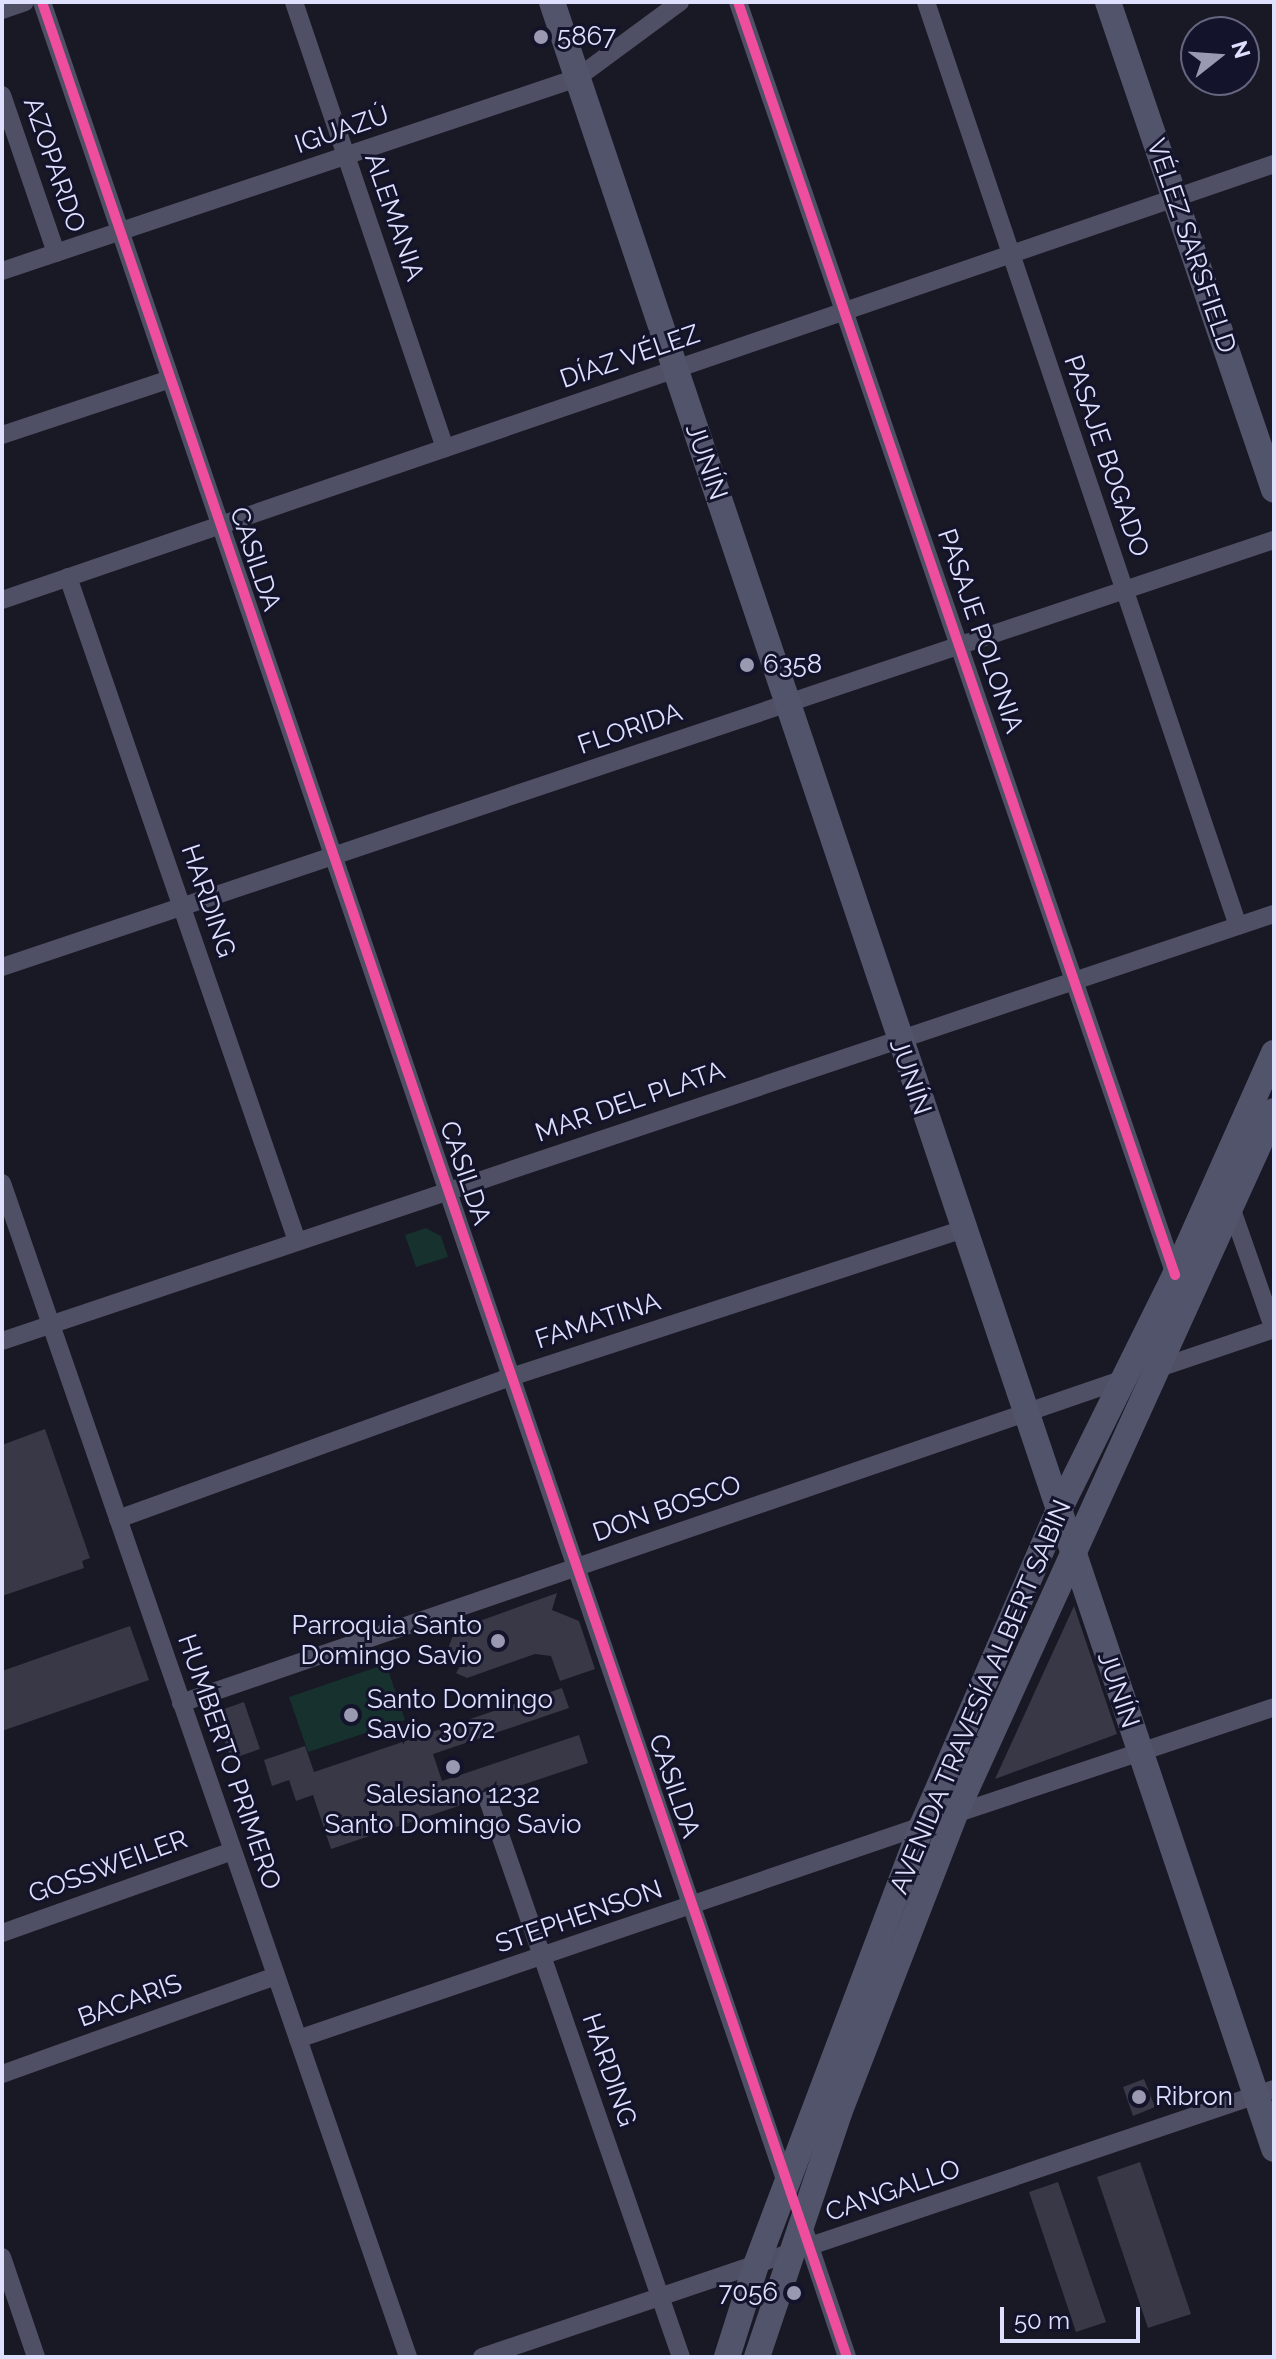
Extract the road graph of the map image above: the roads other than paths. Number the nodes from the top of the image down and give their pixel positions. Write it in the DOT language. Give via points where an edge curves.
graph roads {
  1 [pos="25,2"];
  2 [pos="42,2"];
  3 [pos="294,2"];
  4 [pos="552,2"];
  5 [pos="680,2"];
  6 [pos="738,2"];
  7 [pos="926,2"];
  8 [pos="1108,2"];
  9 [pos="2,10"];
  10 [pos="577,78"];
  11 [pos="2,95"];
  12 [pos="346,156"];
  13 [pos="1274,164"];
  14 [pos="1174,198"];
  15 [pos="120,231"];
  16 [pos="56,253"];
  17 [pos="1009,255"];
  18 [pos="2,271"];
  19 [pos="843,312"];
  20 [pos="675,369"];
  21 [pos="170,379"];
  22 [pos="2,435"];
  23 [pos="445,448"];
  24 [pos="1274,490"];
  25 [pos="220,525"];
  26 [pos="1274,540"];
  27 [pos="68,577"];
  28 [pos="1125,590"];
  29 [pos="2,600"];
  30 [pos="963,645"];
  31 [pos="788,703"];
  32 [pos="335,855"];
  33 [pos="183,906"];
  34 [pos="1274,914"];
  35 [pos="1238,926"];
  36 [pos="2,967"];
  37 [pos="1075,981"];
  38 [pos="898,1040"];
  39 [pos="1274,1053"];
  40 [pos="1274,1111"];
  41 [pos="2,1183"];
  42 [pos="448,1191"];
  43 [pos="1231,1207"];
  44 [pos="962,1230"];
  45 [pos="297,1241"];
  46 [pos="1175,1275"];
  47 [pos="50,1324"];
  48 [pos="1274,1330"];
  49 [pos="2,1341"];
  50 [pos="1159,1368"];
  51 [pos="511,1377"];
  52 [pos="1124,1379"];
  53 [pos="1024,1414"];
  54 [pos="1058,1512"];
  55 [pos="118,1519"];
  56 [pos="1073,1557"];
  57 [pos="576,1567"];
  58 [pos="181,1703"];
  59 [pos="1274,1707"];
  60 [pos="1139,1753"];
  61 [pos="488,1800"];
  62 [pos="955,1814"];
  63 [pos="922,1826"];
  64 [pos="232,1851"];
  65 [pos="691,1906"];
  66 [pos="2,1933"];
  67 [pos="542,1958"];
  68 [pos="276,1976"];
  69 [pos="298,2039"];
  70 [pos="2,2074"];
  71 [pos="1265,2092"];
  72 [pos="1274,2149"];
  73 [pos="787,2184"];
  74 [pos="802,2222"];
  75 [pos="799,2250"];
  76 [pos="2,2257"];
  77 [pos="756,2265"];
  78 [pos="662,2297"];
  79 [pos="36,2357"];
  80 [pos="408,2357"];
  81 [pos="482,2357"];
  82 [pos="681,2357"];
  83 [pos="727,2357"];
  84 [pos="757,2357"];
  85 [pos="847,2357"];
  1 -- 9 [label="street"];
  2 -- 15 [label="street, CASILDA"];
  3 -- 12 [label="street, ALEMANIA"];
  4 -- 10 [label="main road, JUNÍN"];
  5 -- 10 [label="street, IGUAZÚ"];
  6 -- 19 [label="street, PASAJE POLONIA"];
  7 -- 17 [label="street, PASAJE BOGADO"];
  8 -- 14 [label="main road, VÉLEZ SARSFIELD"];
  10 -- 12 [label="street, IGUAZÚ"];
  10 -- 20 [label="main road, JUNÍN"];
  11 -- 16 [label="street, AZOPARDO"];
  12 -- 15 [label="street, IGUAZÚ"];
  12 -- 23 [label="street, ALEMANIA"];
  13 -- 14 [label="street, DÍAZ VÉLEZ"];
  14 -- 17 [label="street, DÍAZ VÉLEZ"];
  14 -- 24 [label="main road, VÉLEZ SARSFIELD"];
  15 -- 16 [label="street, IGUAZÚ"];
  15 -- 21 [label="street, CASILDA"];
  16 -- 18 [label="street, IGUAZÚ"];
  17 -- 19 [label="street, DÍAZ VÉLEZ"];
  17 -- 28 [label="street, PASAJE BOGADO"];
  19 -- 20 [label="street, DÍAZ VÉLEZ"];
  19 -- 30 [label="street, PASAJE POLONIA"];
  20 -- 23 [label="street, DÍAZ VÉLEZ"];
  20 -- 31 [label="main road, JUNÍN"];
  21 -- 22 [label="street"];
  21 -- 25 [label="street, CASILDA"];
  23 -- 25 [label="street, DÍAZ VÉLEZ"];
  25 -- 27 [label="street, DÍAZ VÉLEZ"];
  25 -- 32 [label="street, CASILDA"];
  26 -- 28 [label="street, FLORIDA"];
  27 -- 29 [label="street, DÍAZ VÉLEZ"];
  27 -- 33 [label="street, HARDING"];
  28 -- 30 [label="street, FLORIDA"];
  28 -- 35 [label="street, PASAJE BOGADO"];
  30 -- 31 [label="street, FLORIDA"];
  30 -- 37 [label="street, PASAJE POLONIA"];
  31 -- 32 [label="street, FLORIDA"];
  31 -- 38 [label="main road, JUNÍN"];
  32 -- 33 [label="street, FLORIDA"];
  32 -- 42 [label="street, CASILDA"];
  33 -- 36 [label="street, FLORIDA"];
  33 -- 45 [label="street, HARDING"];
  34 -- 35 [label="street, MAR DEL PLATA"];
  35 -- 37 [label="street, MAR DEL PLATA"];
  37 -- 38 [label="street, MAR DEL PLATA"];
  37 -- 46 [label="street, PASAJE POLONIA"];
  38 -- 42 [label="street, MAR DEL PLATA"];
  38 -- 44 [label="main road, JUNÍN"];
  39 -- 46 [label="main road, AVENIDA TRAVESÍA ALBERT SABIN"];
  40 -- 43 [label="main road, AVENIDA TRAVESÍA ALBERT SABIN"];
  41 -- 47 [label="street, HUMBERTO PRIMERO"];
  42 -- 45 [label="street, MAR DEL PLATA"];
  42 -- 51 [label="street, CASILDA"];
  43 -- 48 [label="street"];
  43 -- 50 [label="main road, AVENIDA TRAVESÍA ALBERT SABIN"];
  44 -- 51 [label="street, FAMATINA"];
  44 -- 53 [label="main road, JUNÍN"];
  45 -- 47 [label="street, MAR DEL PLATA"];
  46 -- 52 [label="main road, AVENIDA TRAVESÍA ALBERT SABIN"];
  47 -- 49 [label="street, MAR DEL PLATA"];
  47 -- 55 [label="street, HUMBERTO PRIMERO"];
  48 -- 50 [label="street"];
  50 -- 56 [label="main road, AVENIDA TRAVESÍA ALBERT SABIN"];
  51 -- 55 [label="street, FAMATINA"];
  51 -- 57 [label="street, CASILDA"];
  52 -- 53 [label="street, DON BOSCO"];
  52 -- 54 [label="main road, AVENIDA TRAVESÍA ALBERT SABIN"];
  53 -- 54 [label="main road, JUNÍN"];
  53 -- 57 [label="street, DON BOSCO"];
  54 -- 56 [label="main road, JUNÍN"];
  54 -- 63 [label="main road, AVENIDA TRAVESÍA ALBERT SABIN"];
  55 -- 58 [label="street, HUMBERTO PRIMERO"];
  56 -- 60 [label="main road, JUNÍN"];
  56 -- 62 [label="main road, AVENIDA TRAVESÍA ALBERT SABIN"];
  57 -- 58 [label="street, DON BOSCO"];
  57 -- 65 [label="street, CASILDA"];
  58 -- 64 [label="street, HUMBERTO PRIMERO"];
  59 -- 60 [label="street"];
  60 -- 62 [label="street"];
  60 -- 71 [label="main road, JUNÍN"];
  61 -- 67 [label="street, HARDING"];
  62 -- 74 [label="main road, AVENIDA TRAVESÍA ALBERT SABIN"];
  63 -- 65 [label="street, STEPHENSON"];
  63 -- 73 [label="main road, AVENIDA TRAVESÍA ALBERT SABIN"];
  64 -- 66 [label="street, GOSSWEILER"];
  64 -- 68 [label="street, HUMBERTO PRIMERO"];
  65 -- 67 [label="street, STEPHENSON"];
  65 -- 73 [label="street, CASILDA"];
  67 -- 69 [label="street, STEPHENSON"];
  67 -- 78 [label="street, HARDING"];
  68 -- 69 [label="street, HUMBERTO PRIMERO"];
  68 -- 70 [label="street, BACARIS"];
  69 -- 80 [label="street, HUMBERTO PRIMERO"];
  71 -- 72 [label="main road, JUNÍN"];
  71 -- 75 [label="street, CANGALLO"];
  73 -- 74 [label="street, CASILDA"];
  73 -- 77 [label="main road, AVENIDA TRAVESÍA ALBERT SABIN"];
  74 -- 75 [label="main road, AVENIDA TRAVESÍA ALBERT SABIN"];
  75 -- 77 [label="street, CANGALLO"];
  75 -- 84 [label="main road, AVENIDA TRAVESÍA ALBERT SABIN"];
  75 -- 85 [label="street"];
  76 -- 79 [label="street"];
  77 -- 78 [label="street, CANGALLO"];
  77 -- 83 [label="main road, AVENIDA TRAVESÍA ALBERT SABIN"];
  78 -- 81 [label="street, CANGALLO"];
  78 -- 82 [label="street, HARDING"];
}
